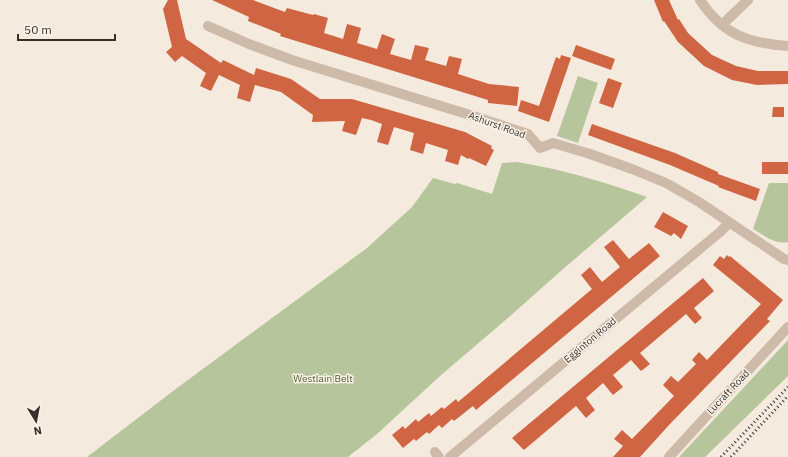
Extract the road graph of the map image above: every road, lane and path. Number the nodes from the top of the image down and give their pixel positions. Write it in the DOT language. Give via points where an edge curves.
graph roads {
  1 [pos="700,0"];
  2 [pos="748,0"];
  3 [pos="722,25"];
  4 [pos="208,26"];
  5 [pos="788,46"];
  6 [pos="729,223"];
  7 [pos="788,260"];
  8 [pos="788,327"];
  9 [pos="450,457"];
  10 [pos="669,457"];
  1 -- 3 [label="street"];
  2 -- 3 [label="street"];
  3 -- 5 [label="street" via="750,41"];
  4 -- 6 [label="street, Ashurst Road" via="292,60 528,134 540,148 553,143 632,169 685,193"];
  6 -- 7 [label="street, Ashurst Road"];
  6 -- 9 [label="street, Egginton Road"];
  8 -- 10 [label="street, Lucraft Road"];
}
